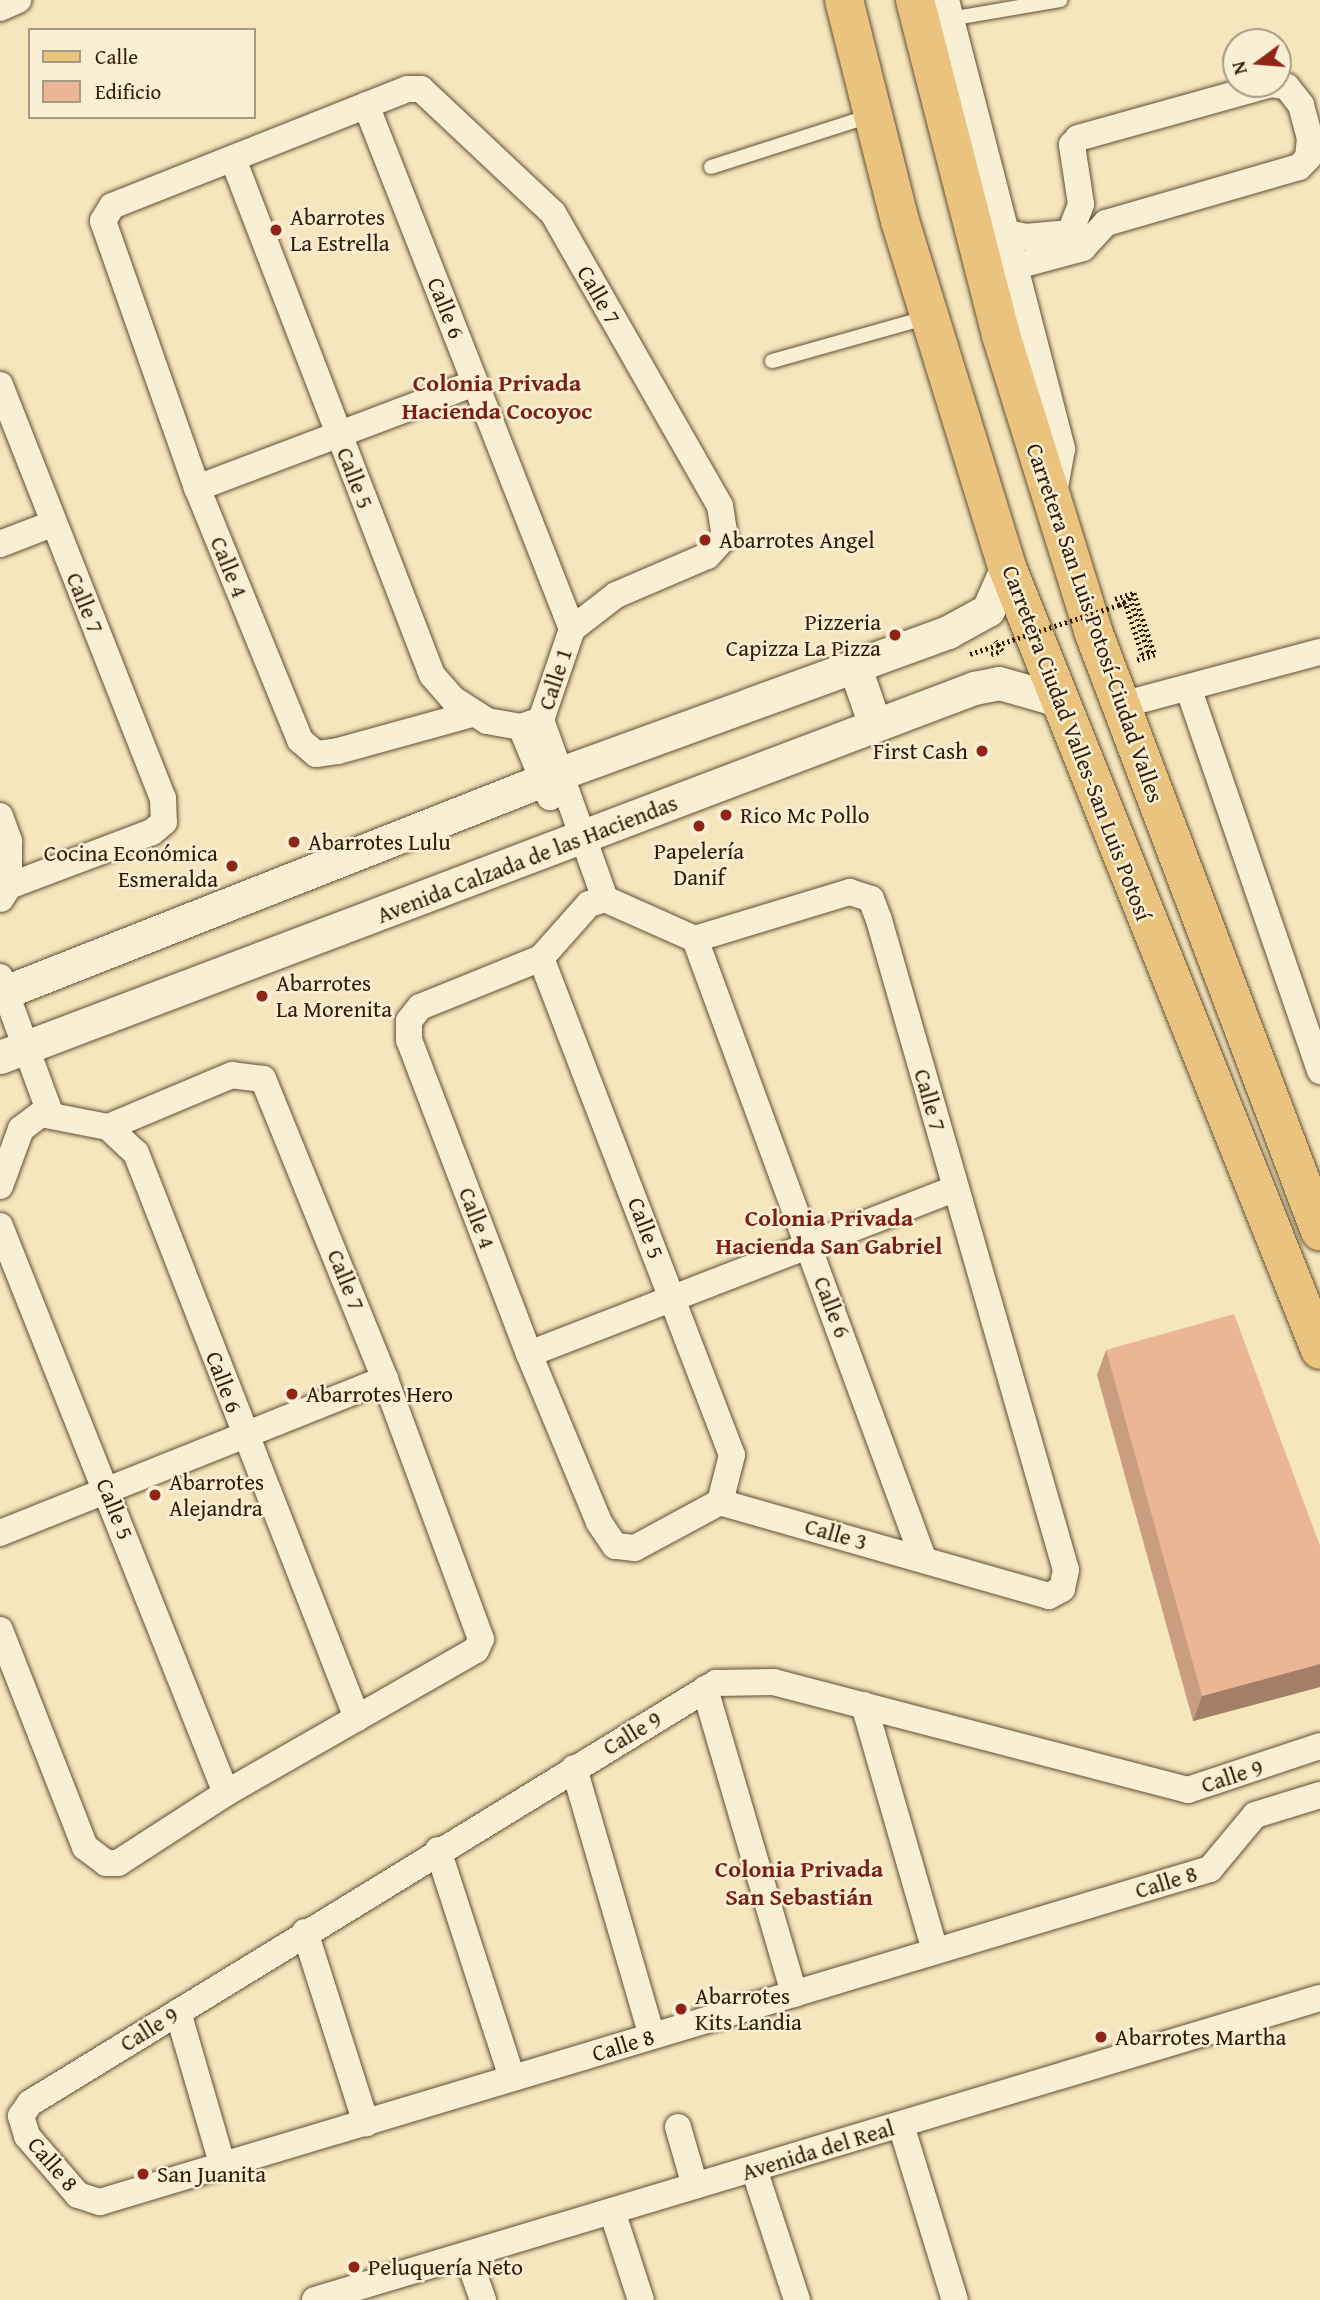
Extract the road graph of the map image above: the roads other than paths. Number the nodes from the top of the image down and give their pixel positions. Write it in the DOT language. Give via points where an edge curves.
graph roads {
  1 [pos="844,0"];
  2 [pos="896,0"];
  3 [pos="915,0"];
  4 [pos="1060,0"];
  5 [pos="948,10"];
  6 [pos="929,61"];
  7 [pos="366,105"];
  8 [pos="873,115"];
  9 [pos="233,159"];
  10 [pos="711,167"];
  11 [pos="1004,232"];
  12 [pos="1013,267"];
  13 [pos="930,317"];
  14 [pos="772,361"];
  15 [pos="475,383"];
  16 [pos="0,385"];
  17 [pos="338,435"];
  18 [pos="197,488"];
  19 [pos="1053,502"];
  20 [pos="52,524"];
  21 [pos="725,537"];
  22 [pos="0,544"];
  23 [pos="1007,567"];
  24 [pos="572,629"];
  25 [pos="1320,652"];
  26 [pos="854,664"];
  27 [pos="1189,690"];
  28 [pos="1055,699"];
  29 [pos="1118,706"];
  30 [pos="472,714"];
  31 [pos="531,724"];
  32 [pos="875,725"];
  33 [pos="552,776"];
  34 [pos="0,816"];
  35 [pos="575,841"];
  36 [pos="4,893"];
  37 [pos="597,902"];
  38 [pos="695,939"];
  39 [pos="541,958"];
  40 [pos="1,996"];
  41 [pos="1311,1019"];
  42 [pos="13,1053"];
  43 [pos="1320,1072"];
  44 [pos="41,1115"];
  45 [pos="108,1127"];
  46 [pos="1310,1176"];
  47 [pos="0,1186"];
  48 [pos="955,1189"];
  49 [pos="0,1226"];
  50 [pos="1320,1231"];
  51 [pos="809,1246"];
  52 [pos="673,1299"];
  53 [pos="1320,1350"];
  54 [pos="529,1354"];
  55 [pos="385,1379"];
  56 [pos="245,1436"];
  57 [pos="108,1489"];
  58 [pos="720,1502"];
  59 [pos="0,1533"];
  60 [pos="923,1558"];
  61 [pos="1062,1589"];
  62 [pos="0,1630"];
  63 [pos="705,1689"];
  64 [pos="864,1705"];
  65 [pos="357,1718"];
  66 [pos="1320,1746"];
  67 [pos="574,1768"];
  68 [pos="1243,1773"];
  69 [pos="226,1793"];
  70 [pos="1320,1795"];
  71 [pos="1255,1815"];
  72 [pos="438,1850"];
  73 [pos="305,1933"];
  74 [pos="935,1951"];
  75 [pos="793,1994"];
  76 [pos="1320,1998"];
  77 [pos="178,2012"];
  78 [pos="652,2036"];
  79 [pos="512,2078"];
  80 [pos="21,2116"];
  81 [pos="366,2123"];
  82 [pos="901,2125"];
  83 [pos="678,2127"];
  84 [pos="223,2167"];
  85 [pos="754,2169"];
  86 [pos="695,2186"];
  87 [pos="612,2211"];
  88 [pos="467,2255"];
  89 [pos="324,2299"];
  90 [pos="483,2300"];
  91 [pos="641,2300"];
  92 [pos="797,2300"];
  93 [pos="955,2300"];
  1 -- 8 [label="main road, Carretera Ciudad Valles-San Luis Potosí"];
  2 -- 6 [label="main road" via="903,29"];
  3 -- 6 [label="main road, Carretera San Luis Potosí-Ciudad Valles"];
  4 -- 5 [label="lane"];
  5 -- 11 [label="street"];
  6 -- 19 [label="main road, Carretera San Luis Potosí-Ciudad Valles"];
  7 -- 9 [label="street"];
  7 -- 15 [label="street, Calle 6"];
  7 -- 21 [label="street, Calle 7" via="421,89 553,213 720,506"];
  8 -- 10 [label="lane"];
  8 -- 13 [label="main road, Carretera Ciudad Valles-San Luis Potosí"];
  9 -- 17 [label="street, Calle 5"];
  9 -- 18 [label="street, Calle 4" via="112,206 103,221"];
  11 -- 12 [label="street"];
  11 -- 12 [label="street" via="1025,237 1070,233 1081,204 1072,145 1078,138 1272,84 1287,87 1301,105 1310,138 1308,158 1299,167 1106,223 1083,248"];
  12 -- 19 [label="street" via="1062,449"];
  13 -- 14 [label="lane"];
  13 -- 23 [label="main road, Carretera Ciudad Valles-San Luis Potosí"];
  15 -- 17 [label="street"];
  15 -- 24 [label="street, Calle 6"];
  16 -- 20 [label="street, Calle 7"];
  17 -- 18 [label="street"];
  17 -- 30 [label="street, Calle 5" via="432,675"];
  18 -- 30 [label="street, Calle 4" via="300,740 316,754"];
  19 -- 29 [label="main road, Carretera San Luis Potosí-Ciudad Valles"];
  20 -- 22 [label="street"];
  20 -- 36 [label="street, Calle 7" via="163,798 164,822 152,832"];
  21 -- 24 [label="street, Calle 1" via="707,556 593,608"];
  23 -- 26 [label="street" via="980,615"];
  23 -- 28 [label="main road, Carretera Ciudad Valles-San Luis Potosí"];
  24 -- 31 [label="street, Calle 1"];
  25 -- 27 [label="street"];
  26 -- 32 [label="street"];
  26 -- 33 [label="street"];
  27 -- 29 [label="street"];
  27 -- 41 [label="street"];
  28 -- 32 [label="street, Avenida Calzada de las Haciendas" via="999,683"];
  28 -- 53 [label="main road, Carretera Ciudad Valles-San Luis Potosí"];
  29 -- 46 [label="main road, Carretera San Luis Potosí-Ciudad Valles"];
  30 -- 31 [label="street, Calle 5"];
  31 -- 33 [label="street, Calle 1"];
  32 -- 35 [label="street, Avenida Calzada de las Haciendas"];
  33 -- 35 [label="street, Calle 1"];
  33 -- 40 [label="street"];
  34 -- 36 [label="street" via="9,841"];
  35 -- 37 [label="street, Calle 1"];
  35 -- 42 [label="street, Avenida Calzada de las Haciendas"];
  37 -- 38 [label="street"];
  37 -- 39 [label="street"];
  38 -- 48 [label="street, Calle 7" via="850,892 871,899"];
  38 -- 51 [label="street, Calle 6"];
  39 -- 52 [label="street, Calle 5"];
  39 -- 54 [label="street, Calle 4" via="421,1007 409,1021 409,1040"];
  40 -- 42 [label="street"];
  41 -- 43 [label="street"];
  42 -- 44 [label="street"];
  44 -- 45 [label="street, Calle 6"];
  44 -- 47 [label="street" via="21,1129"];
  45 -- 55 [label="street, Calle 7" via="232,1076 263,1079"];
  45 -- 56 [label="street, Calle 6" via="136,1153"];
  46 -- 50 [label="main road, Carretera San Luis Potosí-Ciudad Valles"];
  48 -- 51 [label="street"];
  48 -- 61 [label="street, Calle 7" via="1066,1570"];
  49 -- 57 [label="street, Calle 5"];
  51 -- 52 [label="street"];
  51 -- 60 [label="street, Calle 6"];
  52 -- 54 [label="street"];
  52 -- 58 [label="street, Calle 5" via="732,1455"];
  54 -- 58 [label="street, Calle 4" via="599,1522 615,1546 635,1548"];
  55 -- 56 [label="street"];
  55 -- 65 [label="street, Calle 7" via="481,1639 476,1650"];
  56 -- 57 [label="street"];
  56 -- 65 [label="street, Calle 6"];
  57 -- 59 [label="street"];
  57 -- 69 [label="street, Calle 5"];
  58 -- 60 [label="street, Calle 3"];
  60 -- 61 [label="street, Calle 3" via="1049,1596"];
  62 -- 69 [label="street" via="85,1847 106,1863 131,1857"];
  63 -- 64 [label="street, Calle 9" via="764,1681"];
  63 -- 67 [label="street, Calle 9"];
  63 -- 75 [label="street"];
  64 -- 68 [label="street, Calle 9" via="1188,1790"];
  64 -- 74 [label="street"];
  65 -- 69 [label="street"];
  66 -- 68 [label="street, Calle 9"];
  67 -- 72 [label="street, Calle 9"];
  67 -- 78 [label="street"];
  68 -- 71 [label="street"];
  70 -- 71 [label="street"];
  71 -- 74 [label="street, Calle 8" via="1210,1869"];
  72 -- 73 [label="street, Calle 9"];
  72 -- 79 [label="street"];
  73 -- 77 [label="street, Calle 9"];
  73 -- 81 [label="street"];
  74 -- 75 [label="street, Calle 8"];
  75 -- 78 [label="street, Calle 8"];
  76 -- 82 [label="street, Avenida del Real"];
  77 -- 80 [label="street, Calle 9" via="30,2103"];
  77 -- 84 [label="street"];
  78 -- 79 [label="street, Calle 8"];
  79 -- 81 [label="street, Calle 8"];
  80 -- 84 [label="street, Calle 8" via="27,2136 78,2195 100,2202"];
  81 -- 84 [label="street, Calle 8"];
  82 -- 85 [label="street, Avenida del Real"];
  82 -- 93 [label="street"];
  83 -- 86 [label="street"];
  85 -- 86 [label="street, Avenida del Real"];
  85 -- 92 [label="street"];
  86 -- 87 [label="street, Avenida del Real"];
  87 -- 88 [label="street, Avenida del Real"];
  87 -- 91 [label="street"];
  88 -- 89 [label="street, Avenida del Real"];
  88 -- 90 [label="street"];
}
